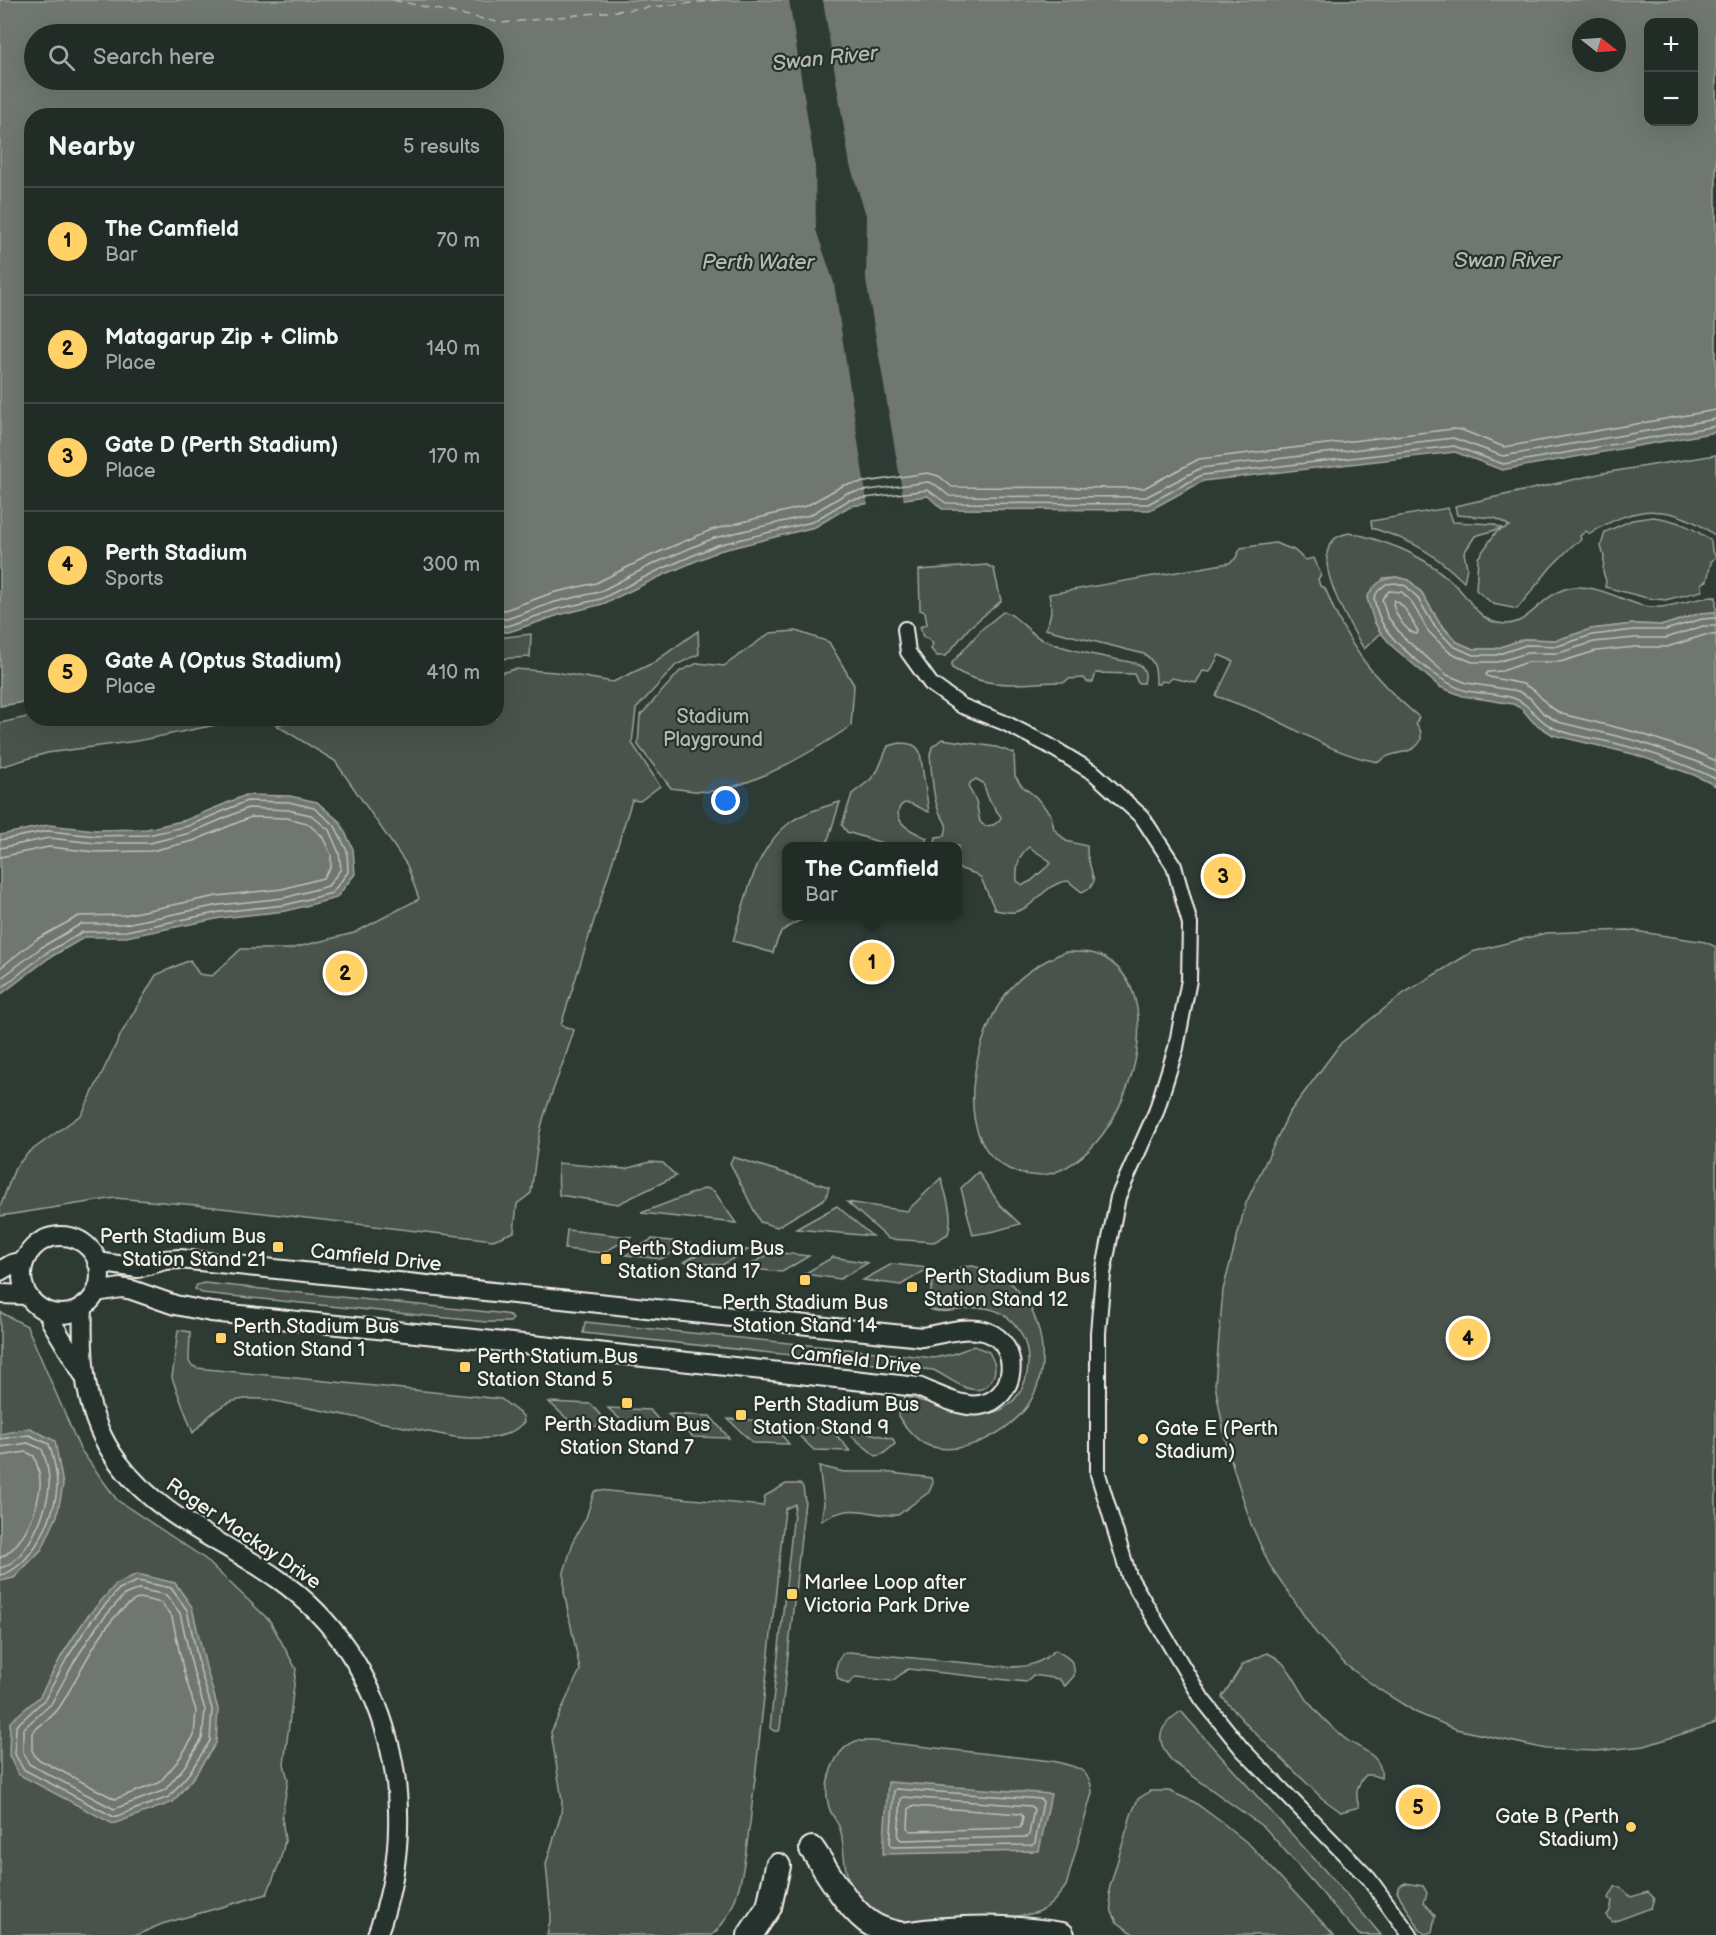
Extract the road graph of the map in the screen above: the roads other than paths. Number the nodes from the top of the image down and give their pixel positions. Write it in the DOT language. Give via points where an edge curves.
graph roads {
  1 [pos="905,629"];
  2 [pos="24,1262"];
  3 [pos="97,1262"];
  4 [pos="0,1271"];
  5 [pos="96,1292"];
  6 [pos="0,1294"];
  7 [pos="27,1295"];
  8 [pos="84,1306"];
  9 [pos="49,1312"];
  10 [pos="85,1378"];
  11 [pos="812,1849"];
  12 [pos="778,1866"];
  13 [pos="377,1935"];
  14 [pos="750,1935"];
  15 [pos="903,1935"];
  16 [pos="1062,1935"];
  17 [pos="1410,1935"];
  1 -- 17 [label="street" via="908,652 931,684 962,706 1005,723 1094,772 1142,817 1174,866 1190,924 1189,980 1176,1047 1156,1112 1118,1197 1103,1274 1098,1333 1098,1474 1129,1576 1202,1699 1242,1749 1369,1879"];
  2 -- 3 [label="street" via="38,1242 61,1235 83,1243"];
  2 -- 4 [label="street"];
  2 -- 7 [label="street" via="21,1273"];
  3 -- 5 [label="street" via="100,1272"];
  3 -- 5 [label="street, Camfield Drive" via="138,1268 180,1259 922,1336 975,1329 988,1332 1008,1351 1010,1378 994,1400 968,1405 918,1387 211,1312 121,1288"];
  5 -- 8 [label="street"];
  6 -- 7 [label="street"];
  7 -- 9 [label="street"];
  8 -- 9 [label="street" via="67,1313"];
  8 -- 10 [label="street"];
  9 -- 10 [label="street"];
  10 -- 13 [label="street, Roger Mackay Drive" via="101,1434 136,1485 312,1606 349,1652 366,1681 390,1744 399,1818 392,1888"];
  11 -- 15 [label="street" via="864,1918 887,1932"];
  12 -- 14 [label="street" via="769,1907"];
  15 -- 16 [label="street" via="990,1928"];
}
